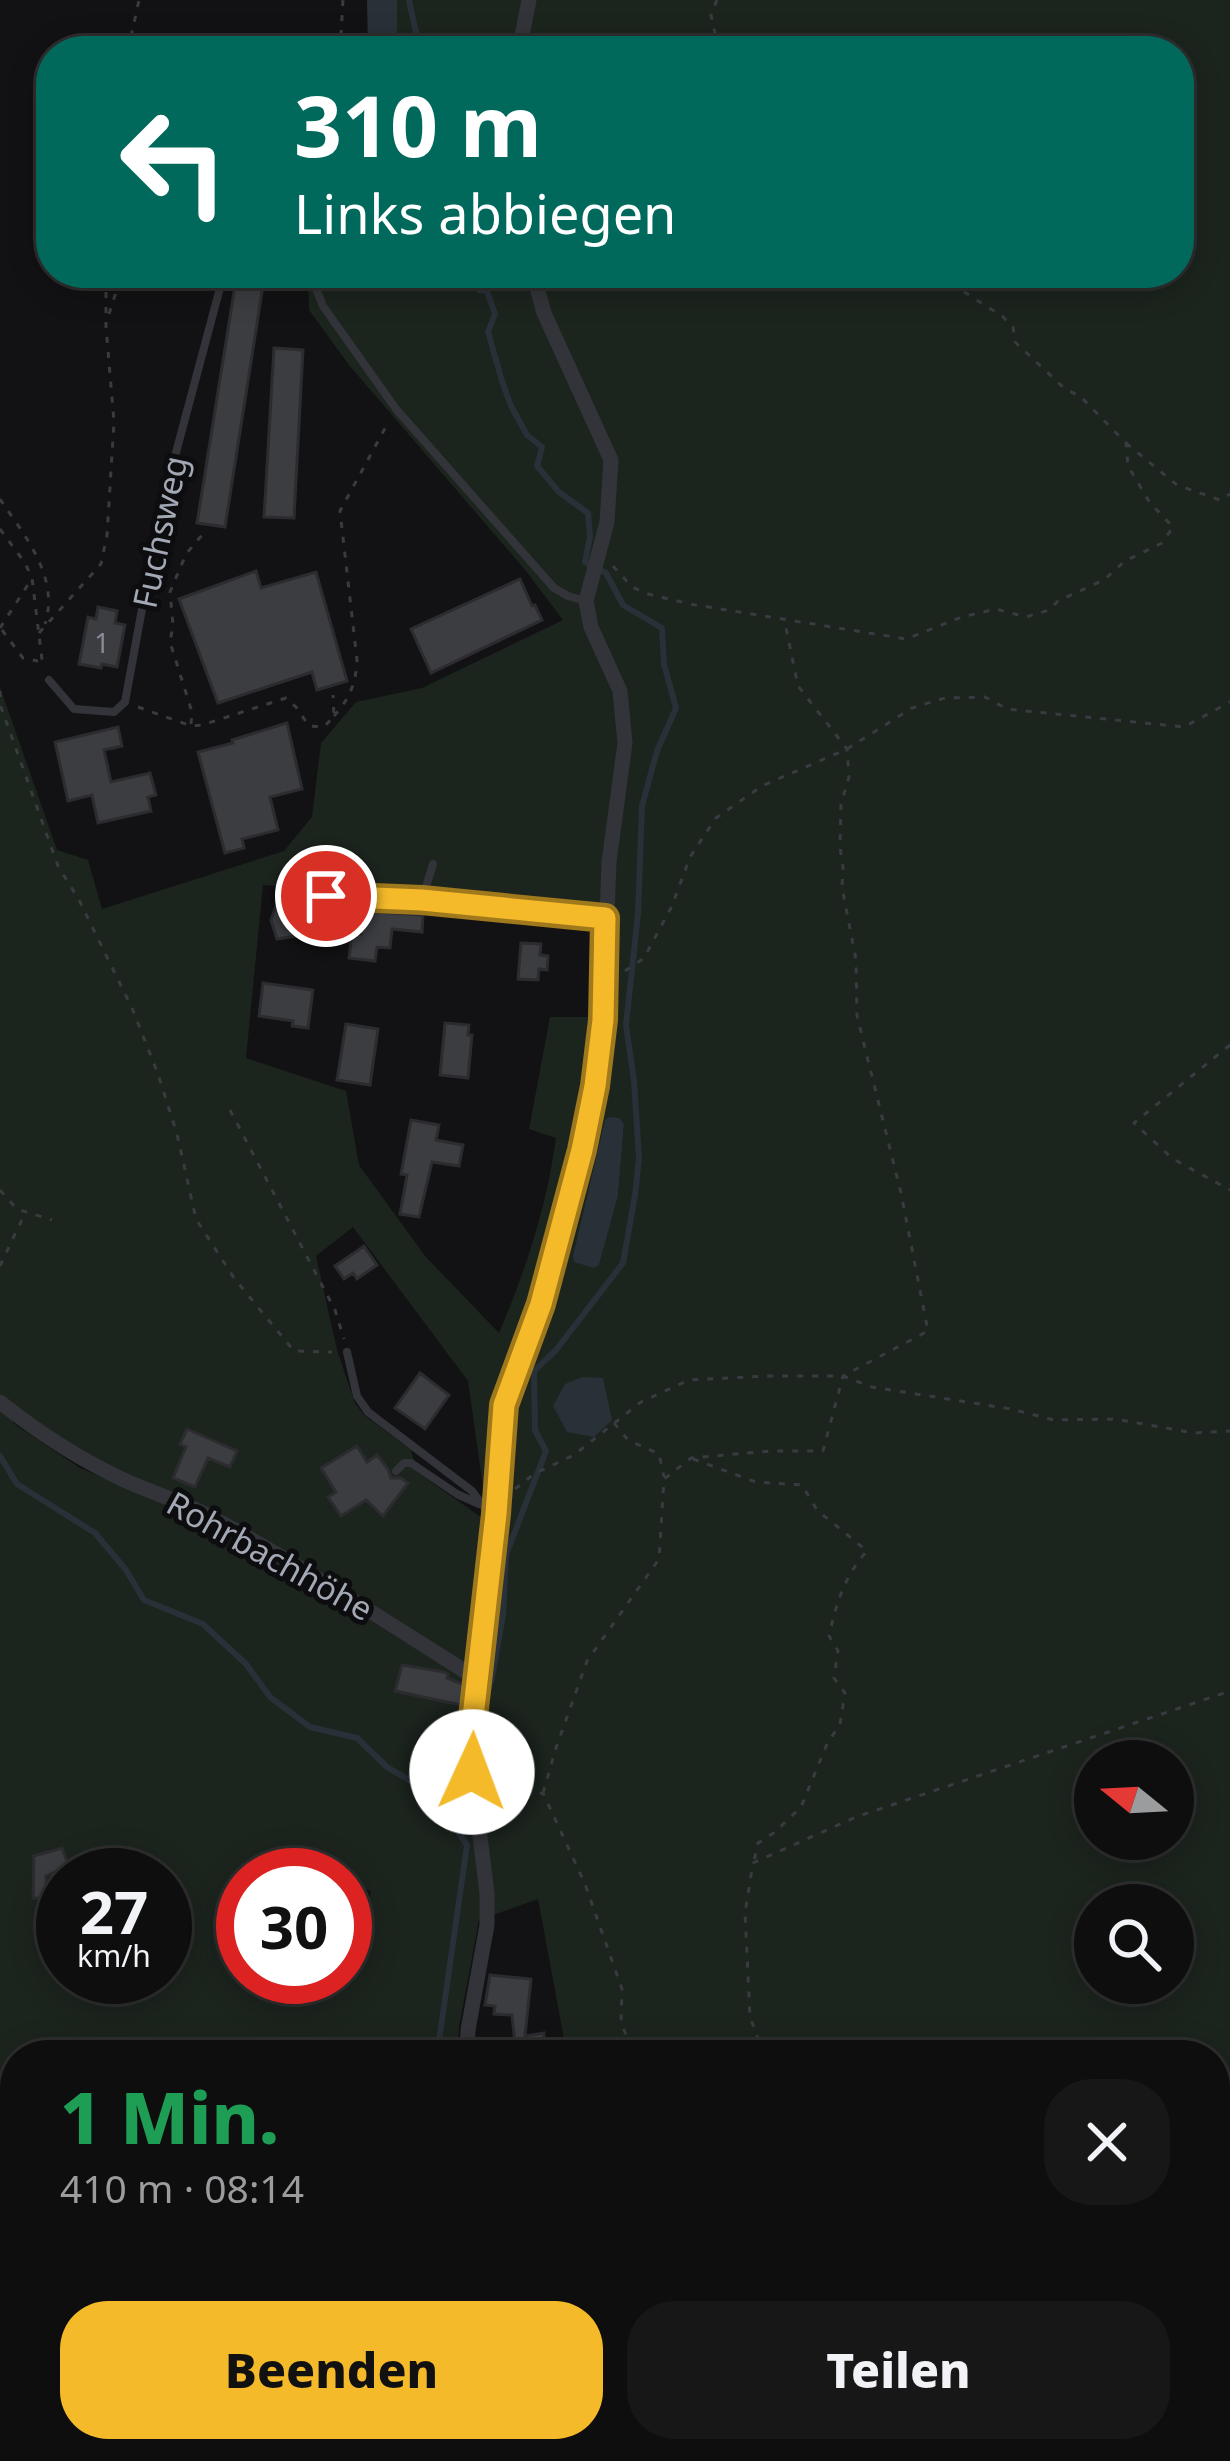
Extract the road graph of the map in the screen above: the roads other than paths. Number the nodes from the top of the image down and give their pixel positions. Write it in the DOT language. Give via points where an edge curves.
graph roads {
  1 [pos="529,0"];
  2 [pos="522,36"];
  3 [pos="220,288"];
  4 [pos="316,288"];
  5 [pos="537,288"];
  6 [pos="586,601"];
  7 [pos="49,680"];
  8 [pos="434,864"];
  9 [pos="422,900"];
  10 [pos="605,918"];
  11 [pos="321,938"];
  12 [pos="347,1352"];
  13 [pos="0,1402"];
  14 [pos="396,1471"];
  15 [pos="490,1510"];
  16 [pos="476,1678"];
  17 [pos="469,2040"];
  1 -- 2 [label="street"];
  3 -- 7 [label="lane, Fuchsweg" via="160,516 125,703 114,712 74,709"];
  4 -- 6 [label="lane" via="396,409 554,588"];
  5 -- 6 [label="street" via="611,460 607,522"];
  6 -- 10 [label="street" via="625,726"];
  8 -- 9 [label="lane"];
  9 -- 10 [label="lane"];
  9 -- 11 [label="lane" via="326,896"];
  10 -- 15 [label="street" via="595,1086 541,1304 504,1405"];
  12 -- 15 [label="lane" via="368,1412"];
  13 -- 16 [label="street, Rohrbachhöhe" via="76,1455 242,1534"];
  14 -- 15 [label="lane" via="411,1463"];
  15 -- 16 [label="street"];
  16 -- 17 [label="street" via="472,1772 487,1925"];
}
